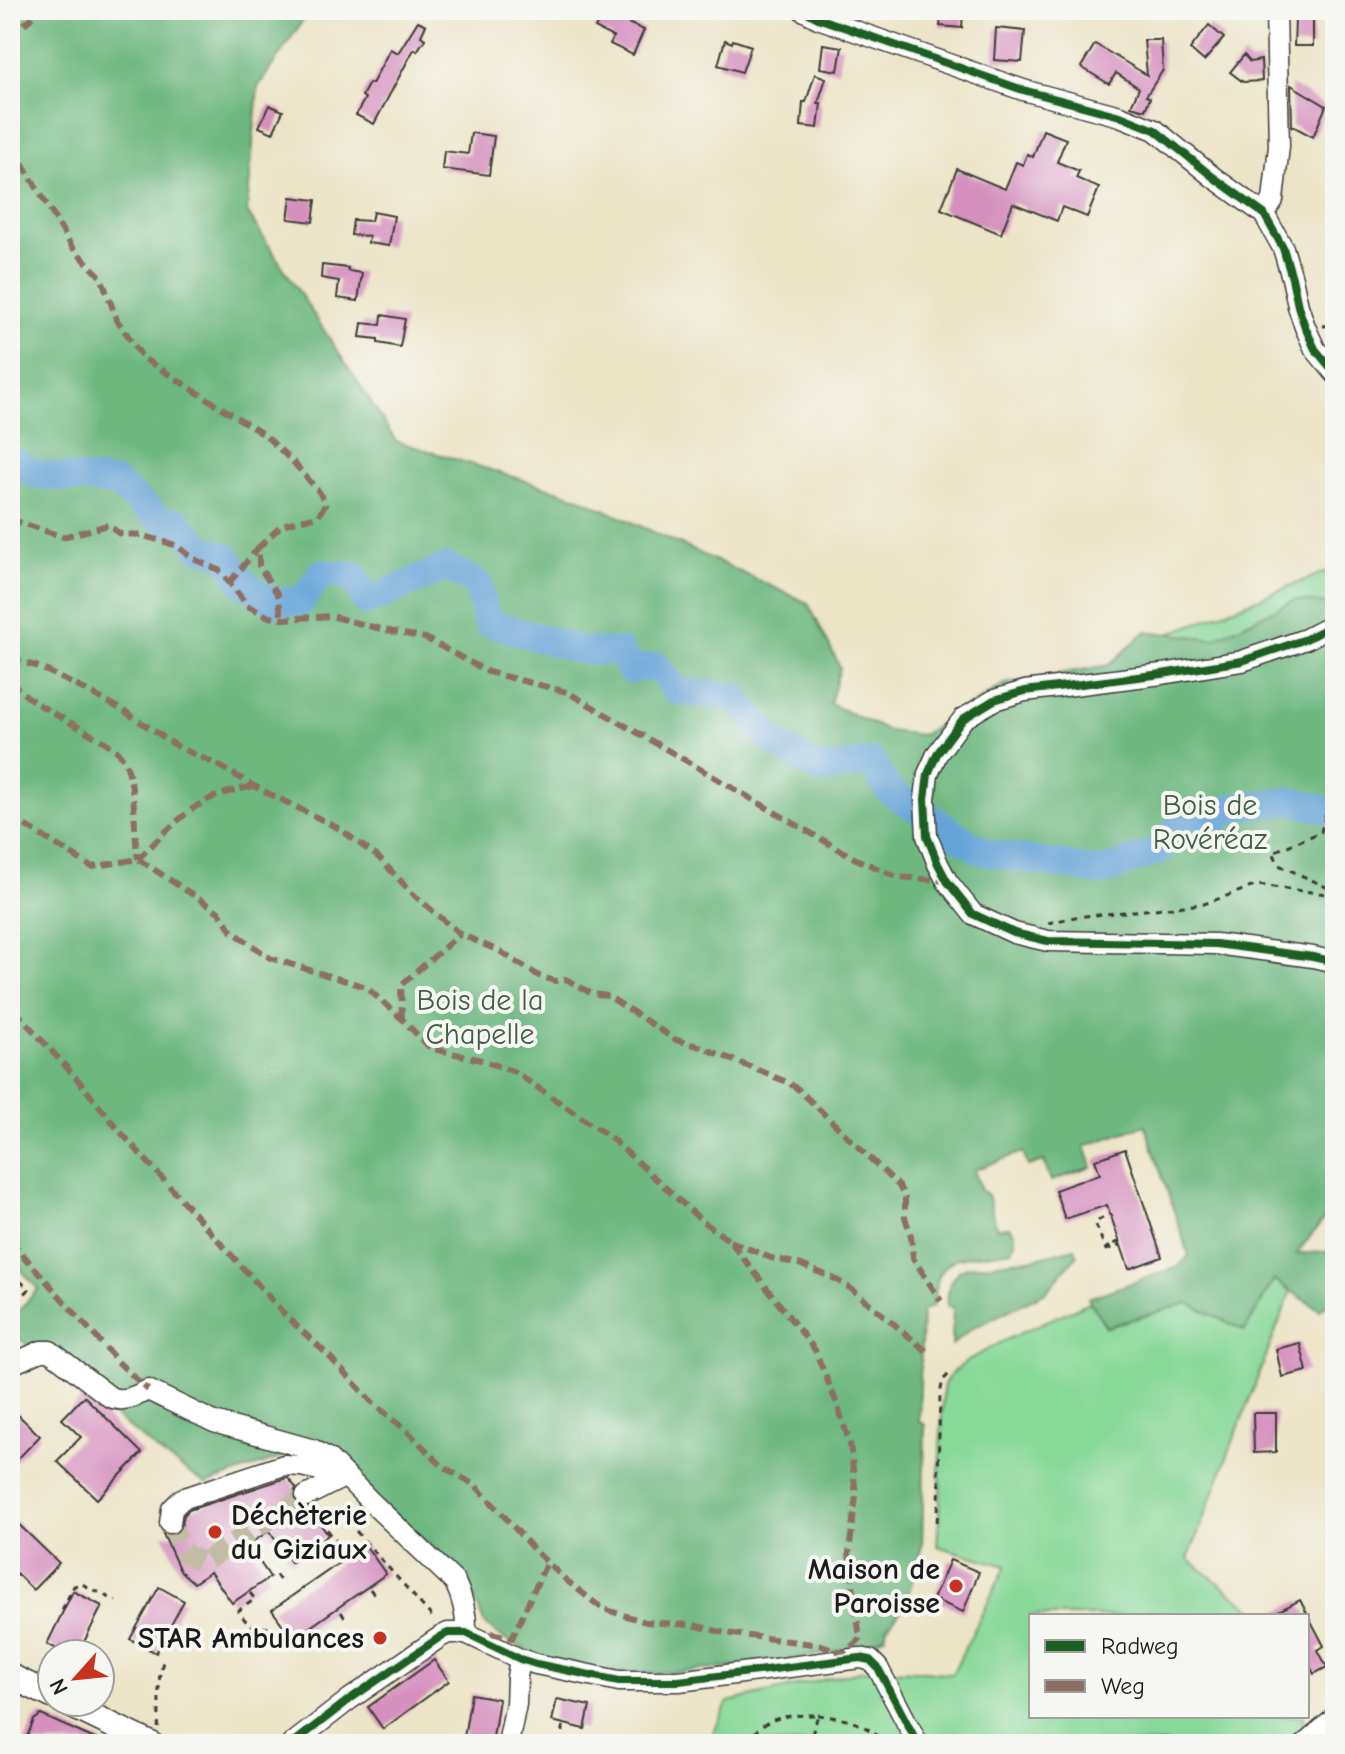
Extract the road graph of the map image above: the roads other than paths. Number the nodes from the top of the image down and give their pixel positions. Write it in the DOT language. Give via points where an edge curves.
graph roads {
  1 [pos="803,10"];
  2 [pos="1276,10"];
  3 [pos="1264,214"];
  4 [pos="1335,373"];
  5 [pos="1335,624"];
  6 [pos="1335,962"];
  7 [pos="10,1365"];
  8 [pos="346,1476"];
  9 [pos="313,1504"];
  10 [pos="170,1523"];
  11 [pos="466,1633"];
  12 [pos="528,1662"];
  13 [pos="10,1676"];
  14 [pos="36,1688"];
  15 [pos="107,1718"];
  16 [pos="1335,1718"];
  17 [pos="155,1736"];
  18 [pos="292,1744"];
  19 [pos="508,1744"];
  20 [pos="918,1744"];
  21 [pos="1305,1744"];
  1 -- 3 [label="street" via="1023,90 1155,130"];
  2 -- 3 [label="street" via="1279,146 1273,200"];
  3 -- 4 [label="street" via="1283,248 1305,327"];
  5 -- 6 [label="street" via="1242,661 1025,691 994,700 963,719 937,754 925,799 927,836 947,881 973,914 1014,933 1048,941 1216,944"];
  7 -- 8 [label="street" via="50,1351 116,1400 148,1390 214,1422 314,1450"];
  8 -- 9 [label="street"];
  8 -- 10 [label="street" via="284,1465 182,1499 172,1509"];
  8 -- 11 [label="street" via="455,1582 467,1616"];
  11 -- 12 [label="street"];
  11 -- 18 [label="street" via="440,1637"];
  12 -- 19 [label="street"];
  12 -- 20 [label="street" via="619,1681 679,1681 870,1660"];
  13 -- 14 [label="main road"];
  15 -- 17 [label="main road"];
  16 -- 21 [label="street"];
}
